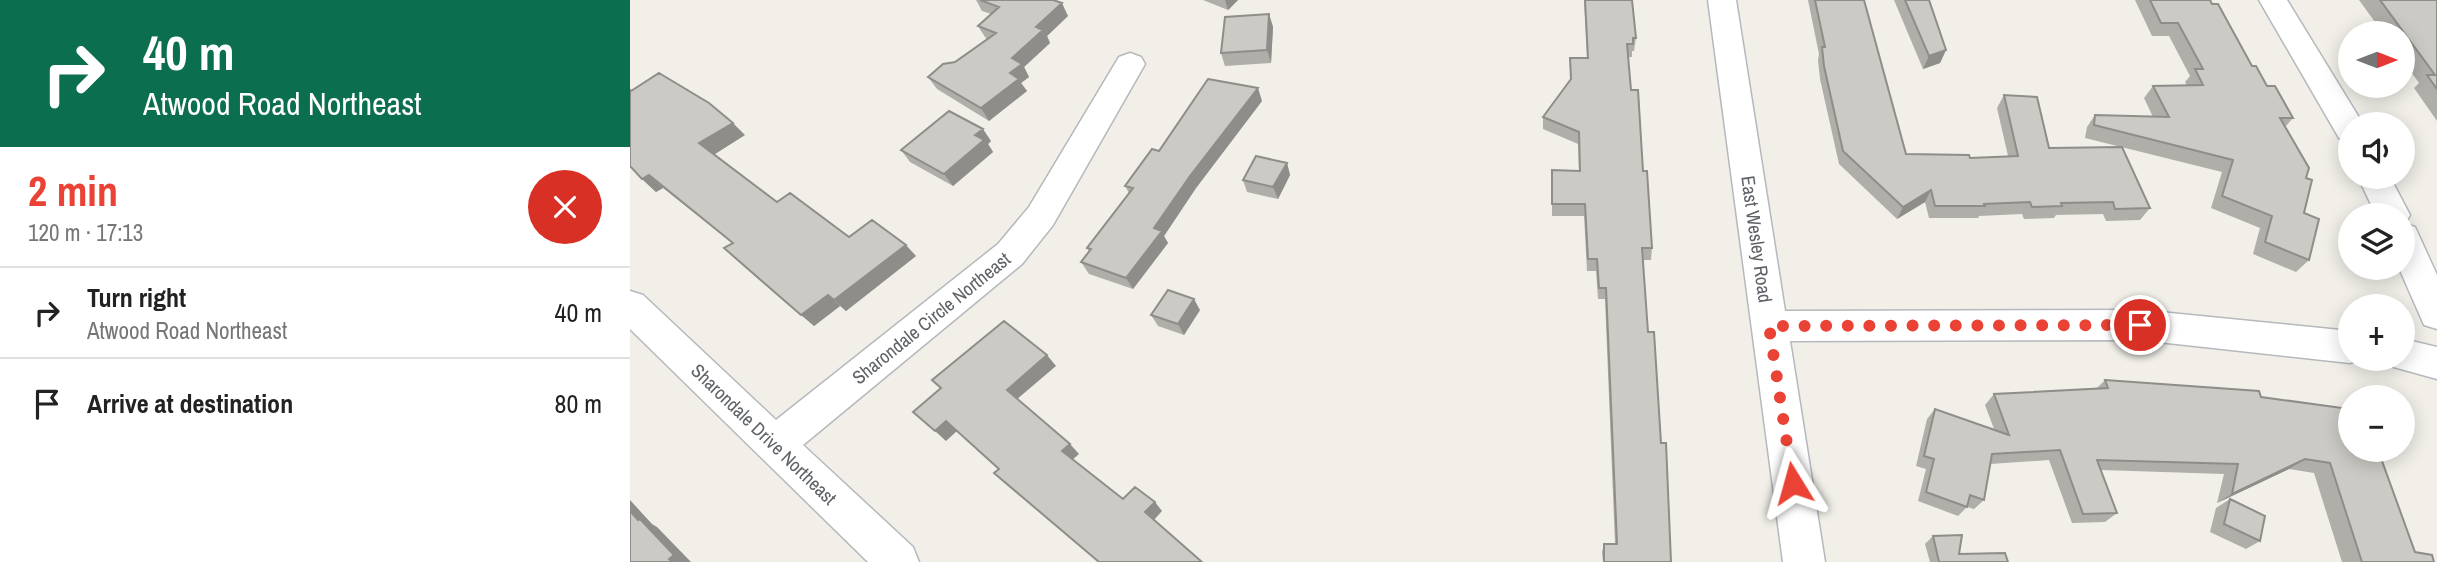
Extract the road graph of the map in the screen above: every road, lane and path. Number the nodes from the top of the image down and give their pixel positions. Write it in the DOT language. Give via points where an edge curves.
graph roads {
  1 [pos="1722,0"];
  2 [pos="2273,0"];
  3 [pos="1130,64"];
  4 [pos="2339,112"];
  5 [pos="2415,264"];
  6 [pos="630,306"];
  7 [pos="2437,314"];
  8 [pos="1769,326"];
  9 [pos="2338,346"];
  10 [pos="2415,358"];
  11 [pos="2437,363"];
  12 [pos="775,444"];
  13 [pos="898,562"];
  14 [pos="1804,562"];
  1 -- 8 [label="street, East Wesley Road"];
  2 -- 4 [label="street"];
  3 -- 12 [label="street, Sharondale Circle Northeast" via="1041,216 1010,254"];
  5 -- 7 [label="street"];
  6 -- 12 [label="street, Sharondale Drive Northeast"];
  8 -- 9 [label="street" via="2140,325"];
  8 -- 14 [label="street, East Wesley Road"];
  10 -- 11 [label="street"];
  12 -- 13 [label="street, Sharondale Drive Northeast"];
}
